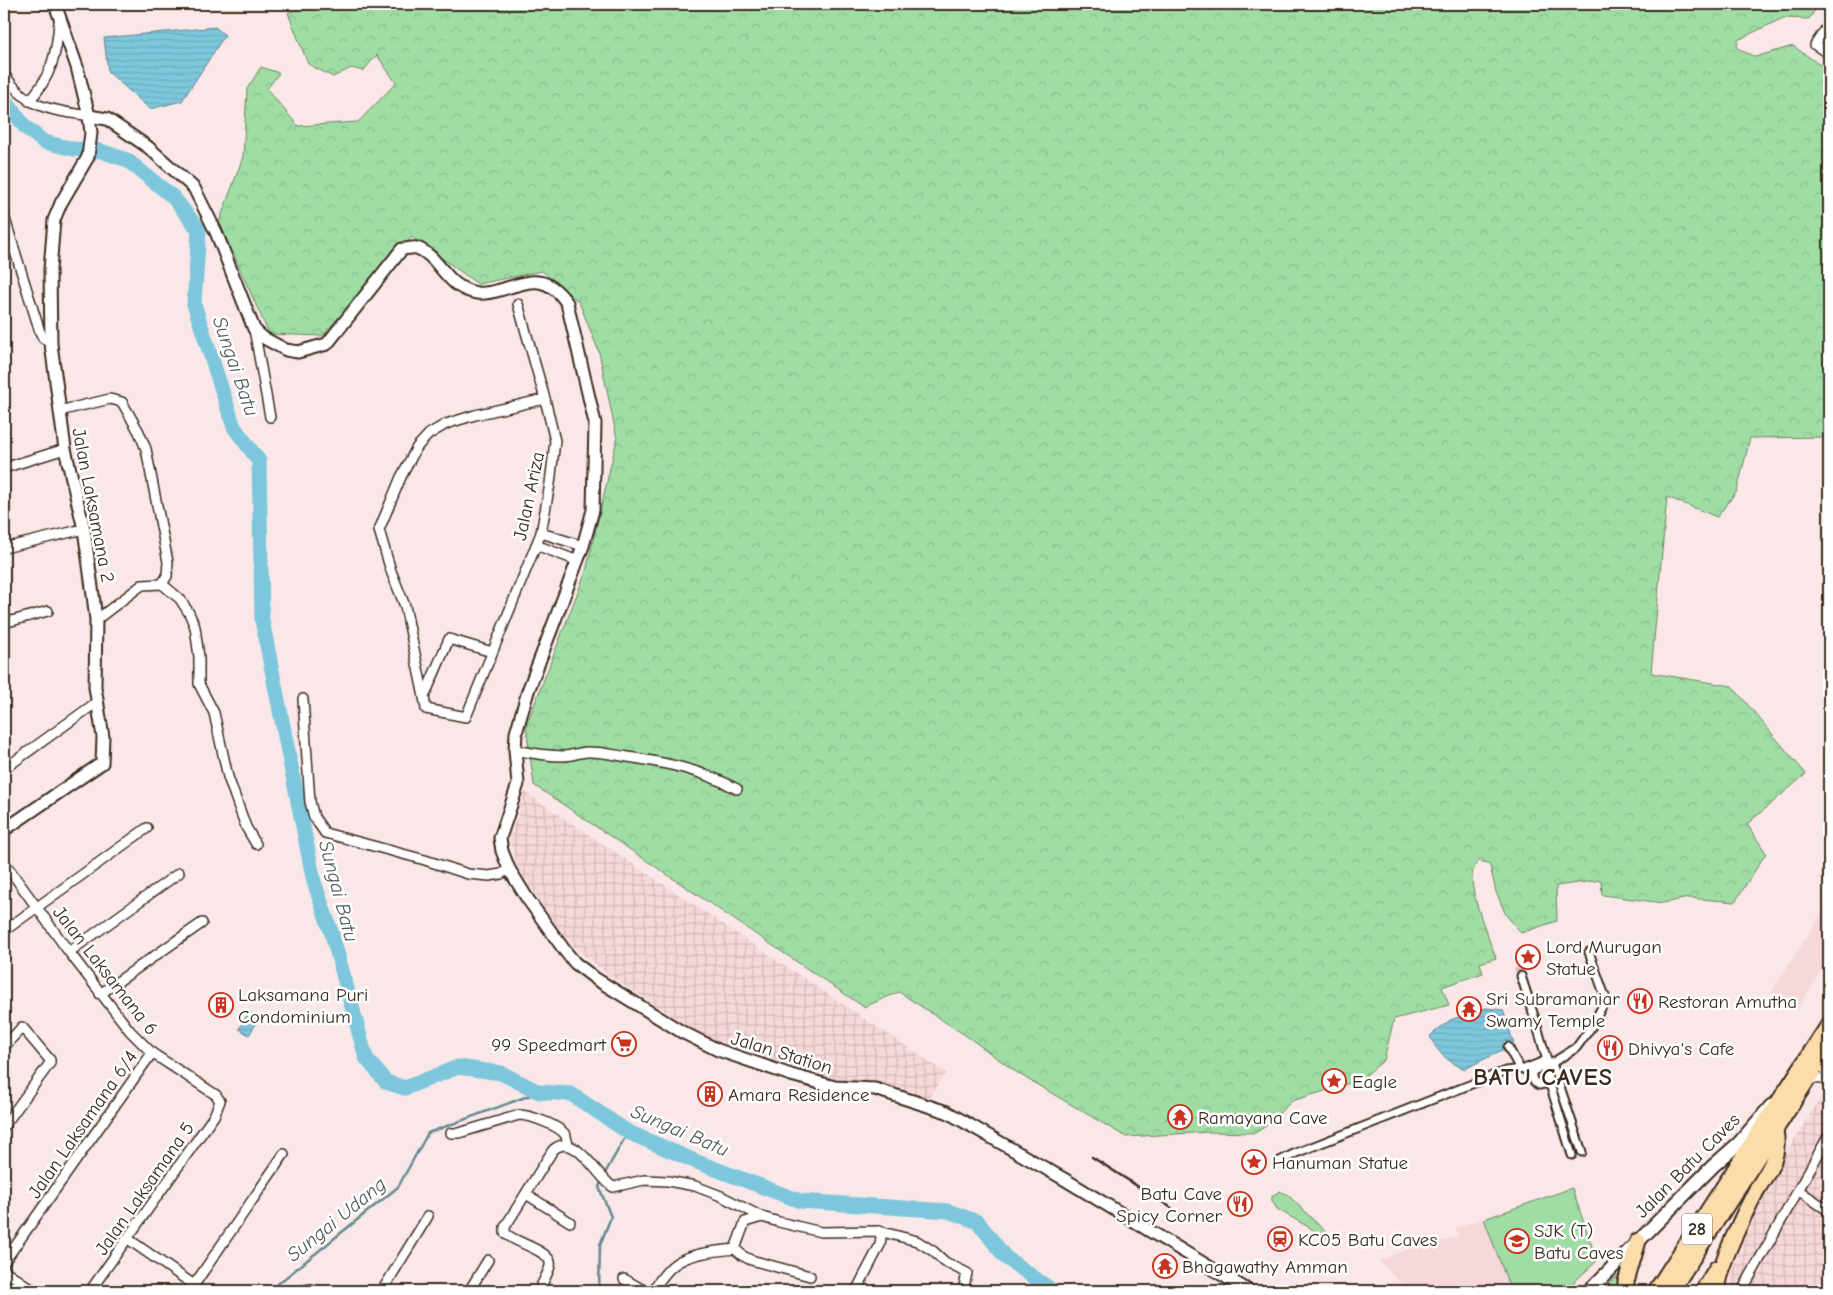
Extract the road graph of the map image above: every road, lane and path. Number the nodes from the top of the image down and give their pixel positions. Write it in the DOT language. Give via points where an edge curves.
graph roads {
  1 [pos="55,4"];
  2 [pos="60,19"];
  3 [pos="1829,24"];
  4 [pos="1829,54"];
  5 [pos="4,74"];
  6 [pos="29,101"];
  7 [pos="89,116"];
  8 [pos="4,216"];
  9 [pos="518,304"];
  10 [pos="254,329"];
  11 [pos="51,344"];
  12 [pos="545,399"];
  13 [pos="59,411"];
  14 [pos="270,417"];
  15 [pos="65,449"];
  16 [pos="4,468"];
  17 [pos="84,529"];
  18 [pos="540,533"];
  19 [pos="536,545"];
  20 [pos="583,546"];
  21 [pos="4,548"];
  22 [pos="578,561"];
  23 [pos="162,584"];
  24 [pos="48,611"];
  25 [pos="96,620"];
  26 [pos="4,623"];
  27 [pos="492,652"];
  28 [pos="424,697"];
  29 [pos="303,699"];
  30 [pos="97,702"];
  31 [pos="515,750"];
  32 [pos="4,769"];
  33 [pos="737,789"];
  34 [pos="148,828"];
  35 [pos="4,830"];
  36 [pos="256,844"];
  37 [pos="4,862"];
  38 [pos="509,869"];
  39 [pos="179,873"];
  40 [pos="37,906"];
  41 [pos="202,922"];
  42 [pos="4,931"];
  43 [pos="69,952"];
  44 [pos="1589,952"];
  45 [pos="1521,976"];
  46 [pos="100,994"];
  47 [pos="1829,1026"];
  48 [pos="1829,1046"];
  49 [pos="4,1047"];
  50 [pos="1508,1047"];
  51 [pos="152,1054"];
  52 [pos="1821,1059"];
  53 [pos="1548,1063"];
  54 [pos="1520,1069"];
  55 [pos="1829,1075"];
  56 [pos="1808,1078"];
  57 [pos="1549,1083"];
  58 [pos="1829,1084"];
  59 [pos="1790,1086"];
  60 [pos="220,1101"];
  61 [pos="6,1119"];
  62 [pos="1775,1131"];
  63 [pos="451,1133"];
  64 [pos="1829,1135"];
  65 [pos="568,1144"];
  66 [pos="1582,1152"];
  67 [pos="284,1154"];
  68 [pos="1572,1155"];
  69 [pos="1280,1161"];
  70 [pos="1743,1170"];
  71 [pos="1798,1190"];
  72 [pos="526,1194"];
  73 [pos="1829,1210"];
  74 [pos="428,1216"];
  75 [pos="762,1217"];
  76 [pos="570,1222"];
  77 [pos="879,1231"];
  78 [pos="128,1239"];
  79 [pos="1638,1241"];
  80 [pos="735,1249"];
  81 [pos="1729,1250"];
  82 [pos="488,1260"];
  83 [pos="4,1262"];
  84 [pos="1613,1266"];
  85 [pos="4,1270"];
  86 [pos="810,1276"];
  87 [pos="624,1278"];
  88 [pos="196,1288"];
  89 [pos="311,1289"];
  90 [pos="1744,1289"];
  91 [pos="34,1291"];
  92 [pos="92,1291"];
  93 [pos="301,1291"];
  94 [pos="382,1291"];
  95 [pos="469,1291"];
  96 [pos="539,1291"];
  97 [pos="645,1291"];
  98 [pos="652,1291"];
  99 [pos="856,1291"];
  100 [pos="963,1291"];
  101 [pos="1250,1291"];
  102 [pos="1582,1291"];
  103 [pos="1589,1291"];
  104 [pos="1625,1291"];
  105 [pos="1656,1291"];
  106 [pos="1671,1291"];
  107 [pos="1703,1291"];
  108 [pos="1718,1291"];
  1 -- 2 [label="street, Jalan Laksamana 2"];
  2 -- 6 [label="street" via="56,56 40,89"];
  2 -- 7 [label="street, Jalan Laksamana 2" via="77,67"];
  3 -- 4 [label="street" via="1815,45"];
  5 -- 6 [label="street" via="12,87"];
  6 -- 7 [label="street" via="46,108"];
  7 -- 10 [label="street" via="108,119 148,147 194,188 216,232"];
  7 -- 11 [label="street, Jalan Laksamana 2" via="88,157 54,220 50,270"];
  8 -- 11 [label="street" via="40,332"];
  9 -- 12 [label="street, Jalan Ariza"];
  10 -- 14 [label="street"];
  10 -- 20 [label="street, Jalan Station" via="272,344 286,350 298,352 327,344 402,250 416,247 428,254 452,282 467,291 480,294 539,281 551,286 567,303 595,423 593,510"];
  11 -- 13 [label="street, Jalan Laksamana 2"];
  12 -- 18 [label="street, Jalan Ariza" via="555,441"];
  12 -- 28 [label="street" via="475,415 446,424 429,434 417,447 401,477 379,530 405,606"];
  13 -- 15 [label="street, Jalan Laksamana 2"];
  13 -- 23 [label="street" via="110,399 122,402 125,407 146,449 168,562 167,576"];
  15 -- 16 [label="street"];
  15 -- 17 [label="street, Jalan Laksamana 2"];
  17 -- 21 [label="street"];
  17 -- 25 [label="street, Jalan Laksamana 2"];
  18 -- 19 [label="street, Jalan Ariza"];
  18 -- 20 [label="street"];
  19 -- 22 [label="street"];
  19 -- 27 [label="street, Jalan Ariza"];
  20 -- 22 [label="street, Jalan Station"];
  22 -- 31 [label="street, Jalan Station" via="528,691 516,732"];
  23 -- 25 [label="street" via="142,585"];
  23 -- 36 [label="street" via="180,599 195,627 199,684 214,713 228,777 246,827"];
  24 -- 26 [label="street"];
  25 -- 30 [label="street, Jalan Laksamana 2"];
  27 -- 28 [label="street" via="449,639"];
  27 -- 28 [label="street, Jalan Ariza" via="466,717 426,709"];
  29 -- 38 [label="street" via="310,802 314,817 324,833 468,874 489,876"];
  30 -- 32 [label="street"];
  30 -- 35 [label="street, Jalan Laksamana 2" via="103,737 102,763"];
  31 -- 33 [label="street" via="565,756 591,752 660,762 712,776"];
  31 -- 38 [label="street, Jalan Station" via="518,784 500,838"];
  34 -- 40 [label="street"];
  37 -- 40 [label="street, Jalan Laksamana 6"];
  38 -- 101 [label="street, Jalan Station" via="575,963 682,1032 718,1050 791,1075 835,1086 875,1089 947,1112"];
  39 -- 43 [label="street"];
  40 -- 42 [label="street"];
  40 -- 43 [label="street, Jalan Laksamana 6"];
  41 -- 46 [label="street"];
  43 -- 46 [label="street, Jalan Laksamana 6"];
  44 -- 53 [label="street" via="1606,999 1576,1048"];
  45 -- 53 [label="street"];
  46 -- 51 [label="street, Jalan Laksamana 6"];
  47 -- 59 [label="highway, 28"];
  48 -- 52 [label="highway, 28"];
  49 -- 61 [label="street" via="22,1027 50,1060"];
  50 -- 54 [label="street"];
  51 -- 60 [label="street, Jalan Laksamana 6" via="216,1094"];
  51 -- 83 [label="street, Jalan Laksamana 6/4"];
  52 -- 55 [label="street" via="1823,1069"];
  52 -- 56 [label="highway, 28"];
  53 -- 54 [label="street"];
  53 -- 57 [label="street"];
  53 -- 57 [label="street" via="1533,1071 1533,1080 1539,1085"];
  53 -- 66 [label="street"];
  54 -- 69 [label="street" via="1505,1070"];
  56 -- 58 [label="street"];
  56 -- 62 [label="highway, 28"];
  57 -- 68 [label="street"];
  59 -- 70 [label="highway, 28"];
  59 -- 79 [label="main road, Jalan Batu Caves" via="1739,1143"];
  60 -- 78 [label="street, Jalan Laksamana 5" via="214,1116"];
  62 -- 70 [label="highway, 28"];
  62 -- 81 [label="highway" via="1778,1144 1773,1164"];
  63 -- 65 [label="street" via="528,1115 562,1131"];
  64 -- 71 [label="street"];
  65 -- 72 [label="street" via="561,1144 553,1150"];
  65 -- 75 [label="street" via="585,1156 610,1186 616,1188 644,1180 668,1180 722,1196"];
  67 -- 88 [label="street"];
  70 -- 105 [label="highway, 28"];
  70 -- 106 [label="highway, 28"];
  71 -- 73 [label="street"];
  71 -- 90 [label="street"];
  72 -- 76 [label="street"];
  72 -- 96 [label="street" via="505,1227 505,1233 547,1255 550,1265"];
  74 -- 94 [label="street"];
  75 -- 77 [label="street" via="821,1232"];
  75 -- 80 [label="street" via="745,1222"];
  77 -- 99 [label="street" via="880,1245"];
  77 -- 100 [label="street" via="926,1245 945,1262 965,1272"];
  78 -- 88 [label="street"];
  78 -- 92 [label="street, Jalan Laksamana 5"];
  79 -- 84 [label="main road, Jalan Batu Caves"];
  79 -- 104 [label="highway"];
  80 -- 86 [label="street" via="751,1260"];
  80 -- 98 [label="street" via="686,1258 665,1273"];
  81 -- 107 [label="highway"];
  81 -- 108 [label="highway" via="1719,1273"];
  82 -- 95 [label="street"];
  84 -- 102 [label="main road"];
  84 -- 103 [label="main road, Jalan Batu Caves"];
  85 -- 91 [label="street"];
  87 -- 97 [label="street"];
  89 -- 93 [label="street"];
}
